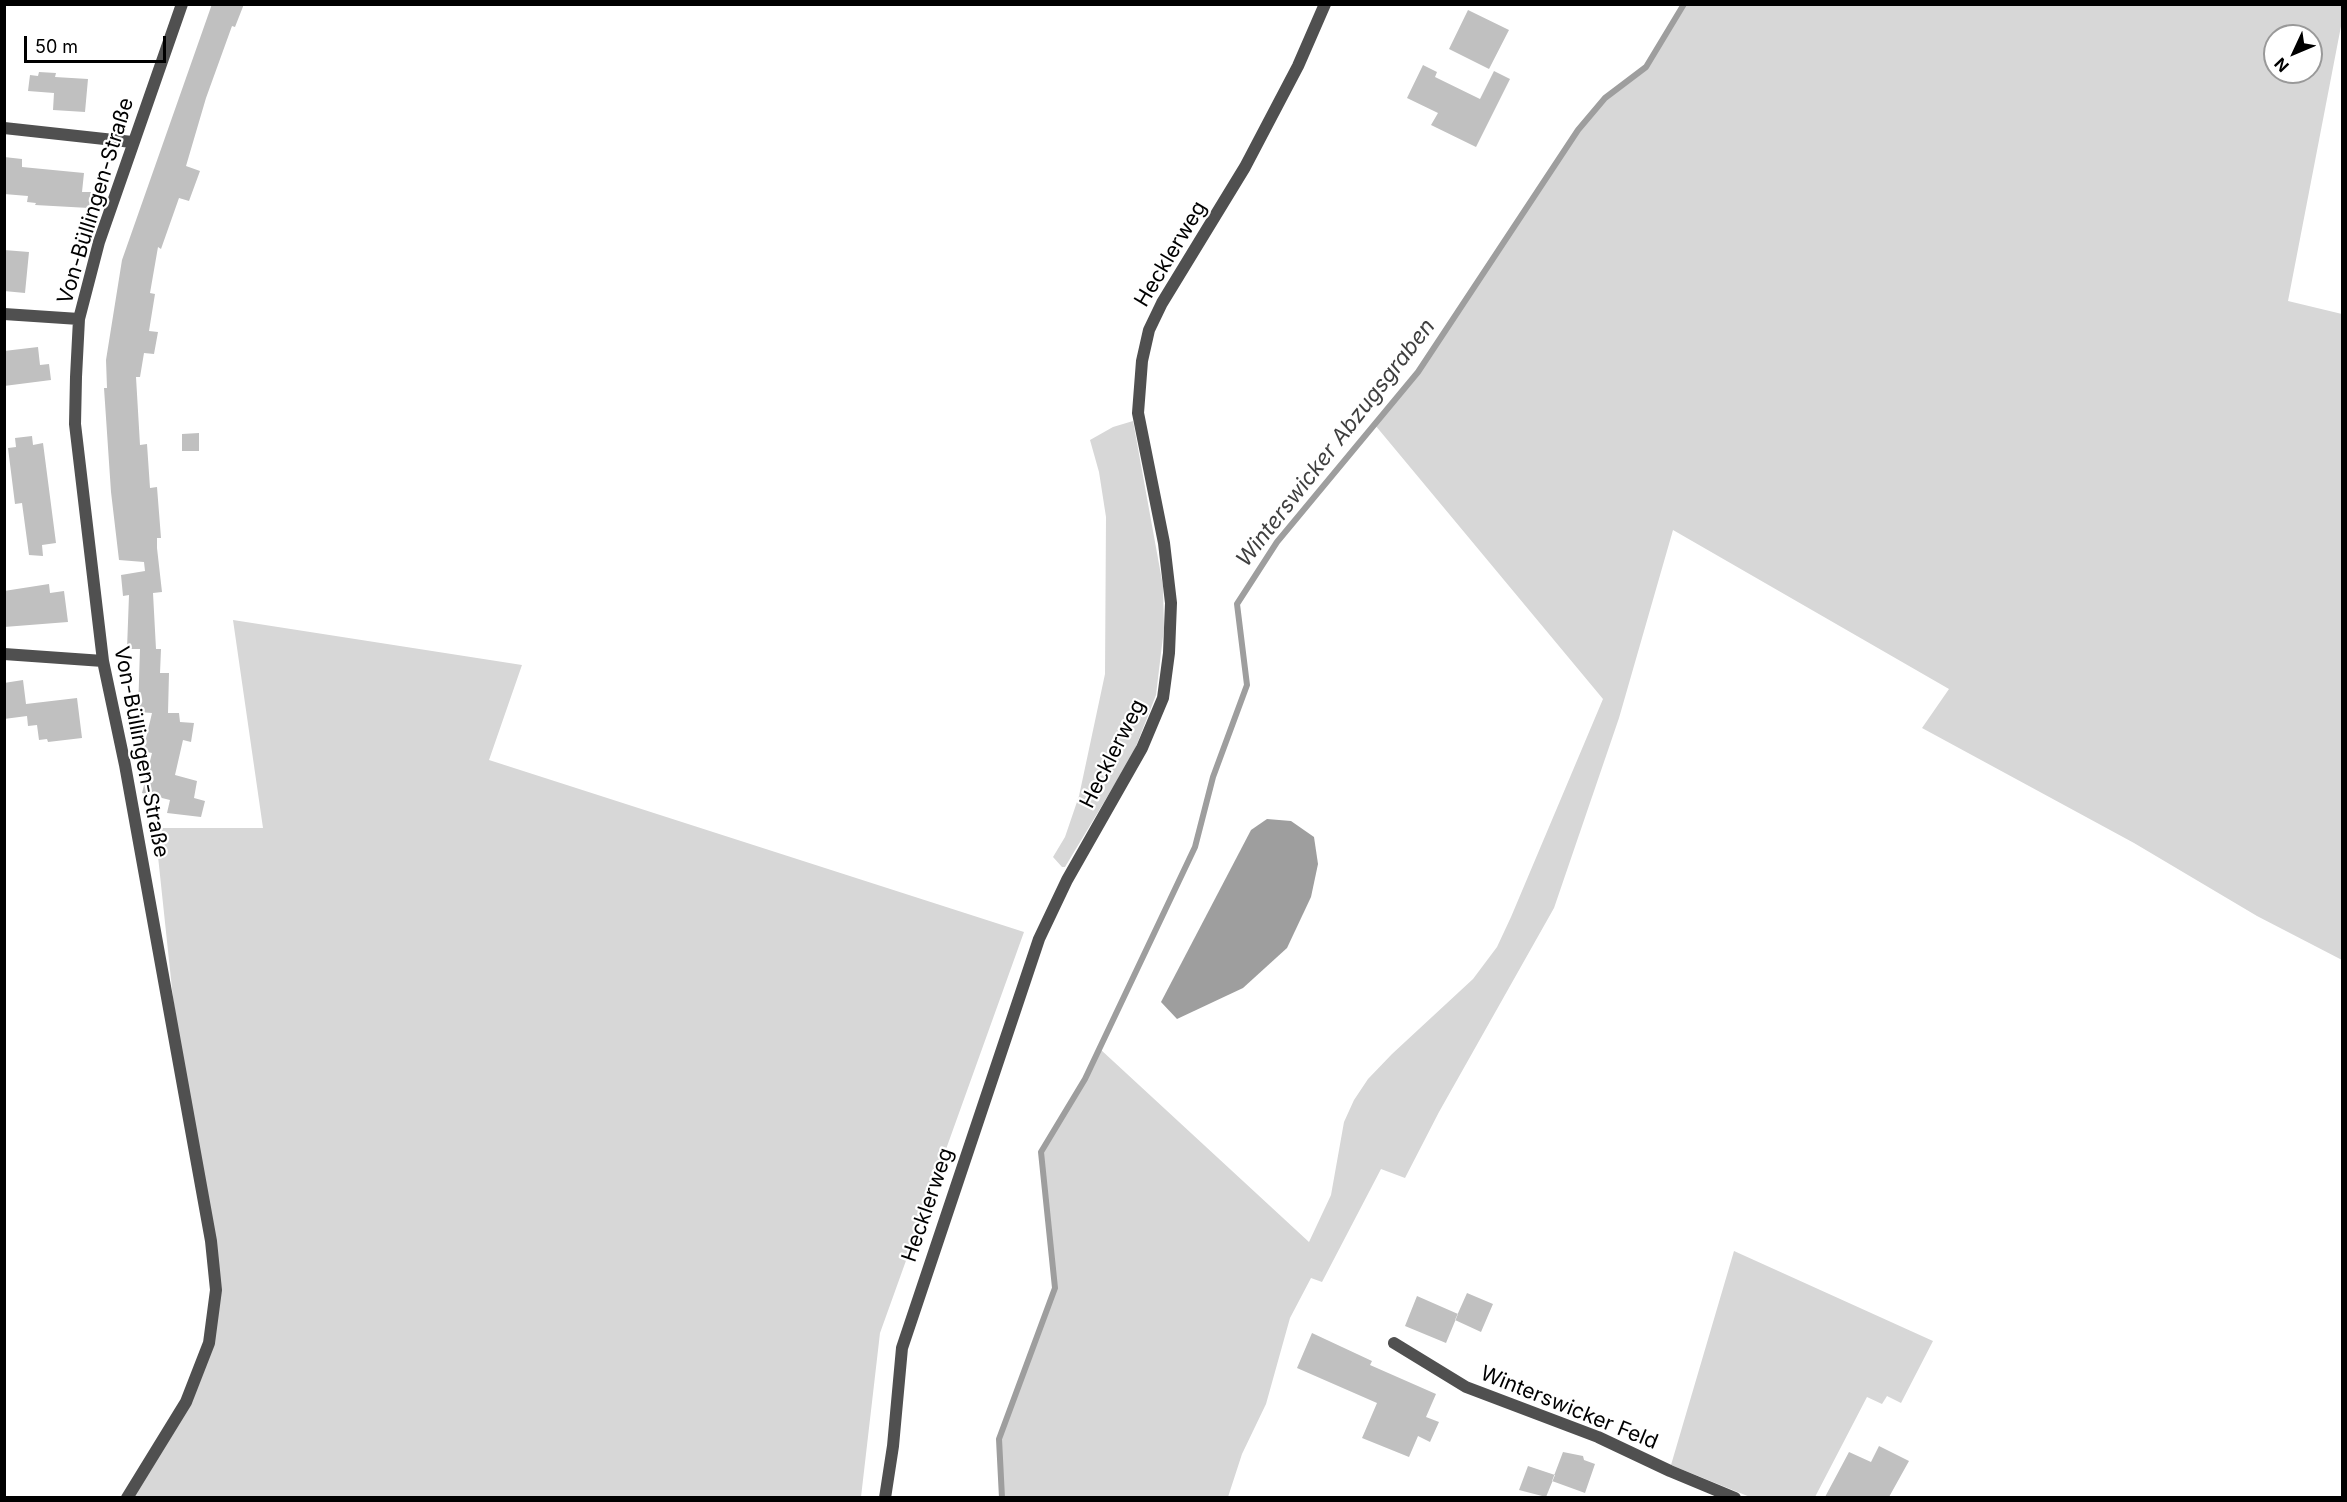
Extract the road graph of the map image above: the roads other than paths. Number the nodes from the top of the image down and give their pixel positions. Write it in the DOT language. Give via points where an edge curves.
graph roads {
  1 [pos="182,4"];
  2 [pos="1325,4"];
  3 [pos="4,128"];
  4 [pos="132,142"];
  5 [pos="4,314"];
  6 [pos="79,320"];
  7 [pos="4,654"];
  8 [pos="103,661"];
  9 [pos="1394,1343"];
  10 [pos="127,1497"];
  11 [pos="885,1497"];
  12 [pos="1735,1497"];
  1 -- 4 [label="street, Von-Büllingen-Straße"];
  2 -- 11 [label="street, Hecklerweg" via="1298,66 1245,167 1149,330 1138,413 1164,543 1171,603 1164,698 1142,748 1067,880 1039,939 902,1348"];
  3 -- 4 [label="street"];
  4 -- 6 [label="street, Von-Büllingen-Straße" via="99,242"];
  5 -- 6 [label="street"];
  6 -- 8 [label="street, Von-Büllingen-Straße" via="75,424"];
  7 -- 8 [label="street"];
  8 -- 10 [label="street, Von-Büllingen-Straße" via="211,1241 216,1290 209,1343 186,1402"];
  9 -- 12 [label="street, Winterswicker Feld" via="1466,1387 1598,1437"];
}
